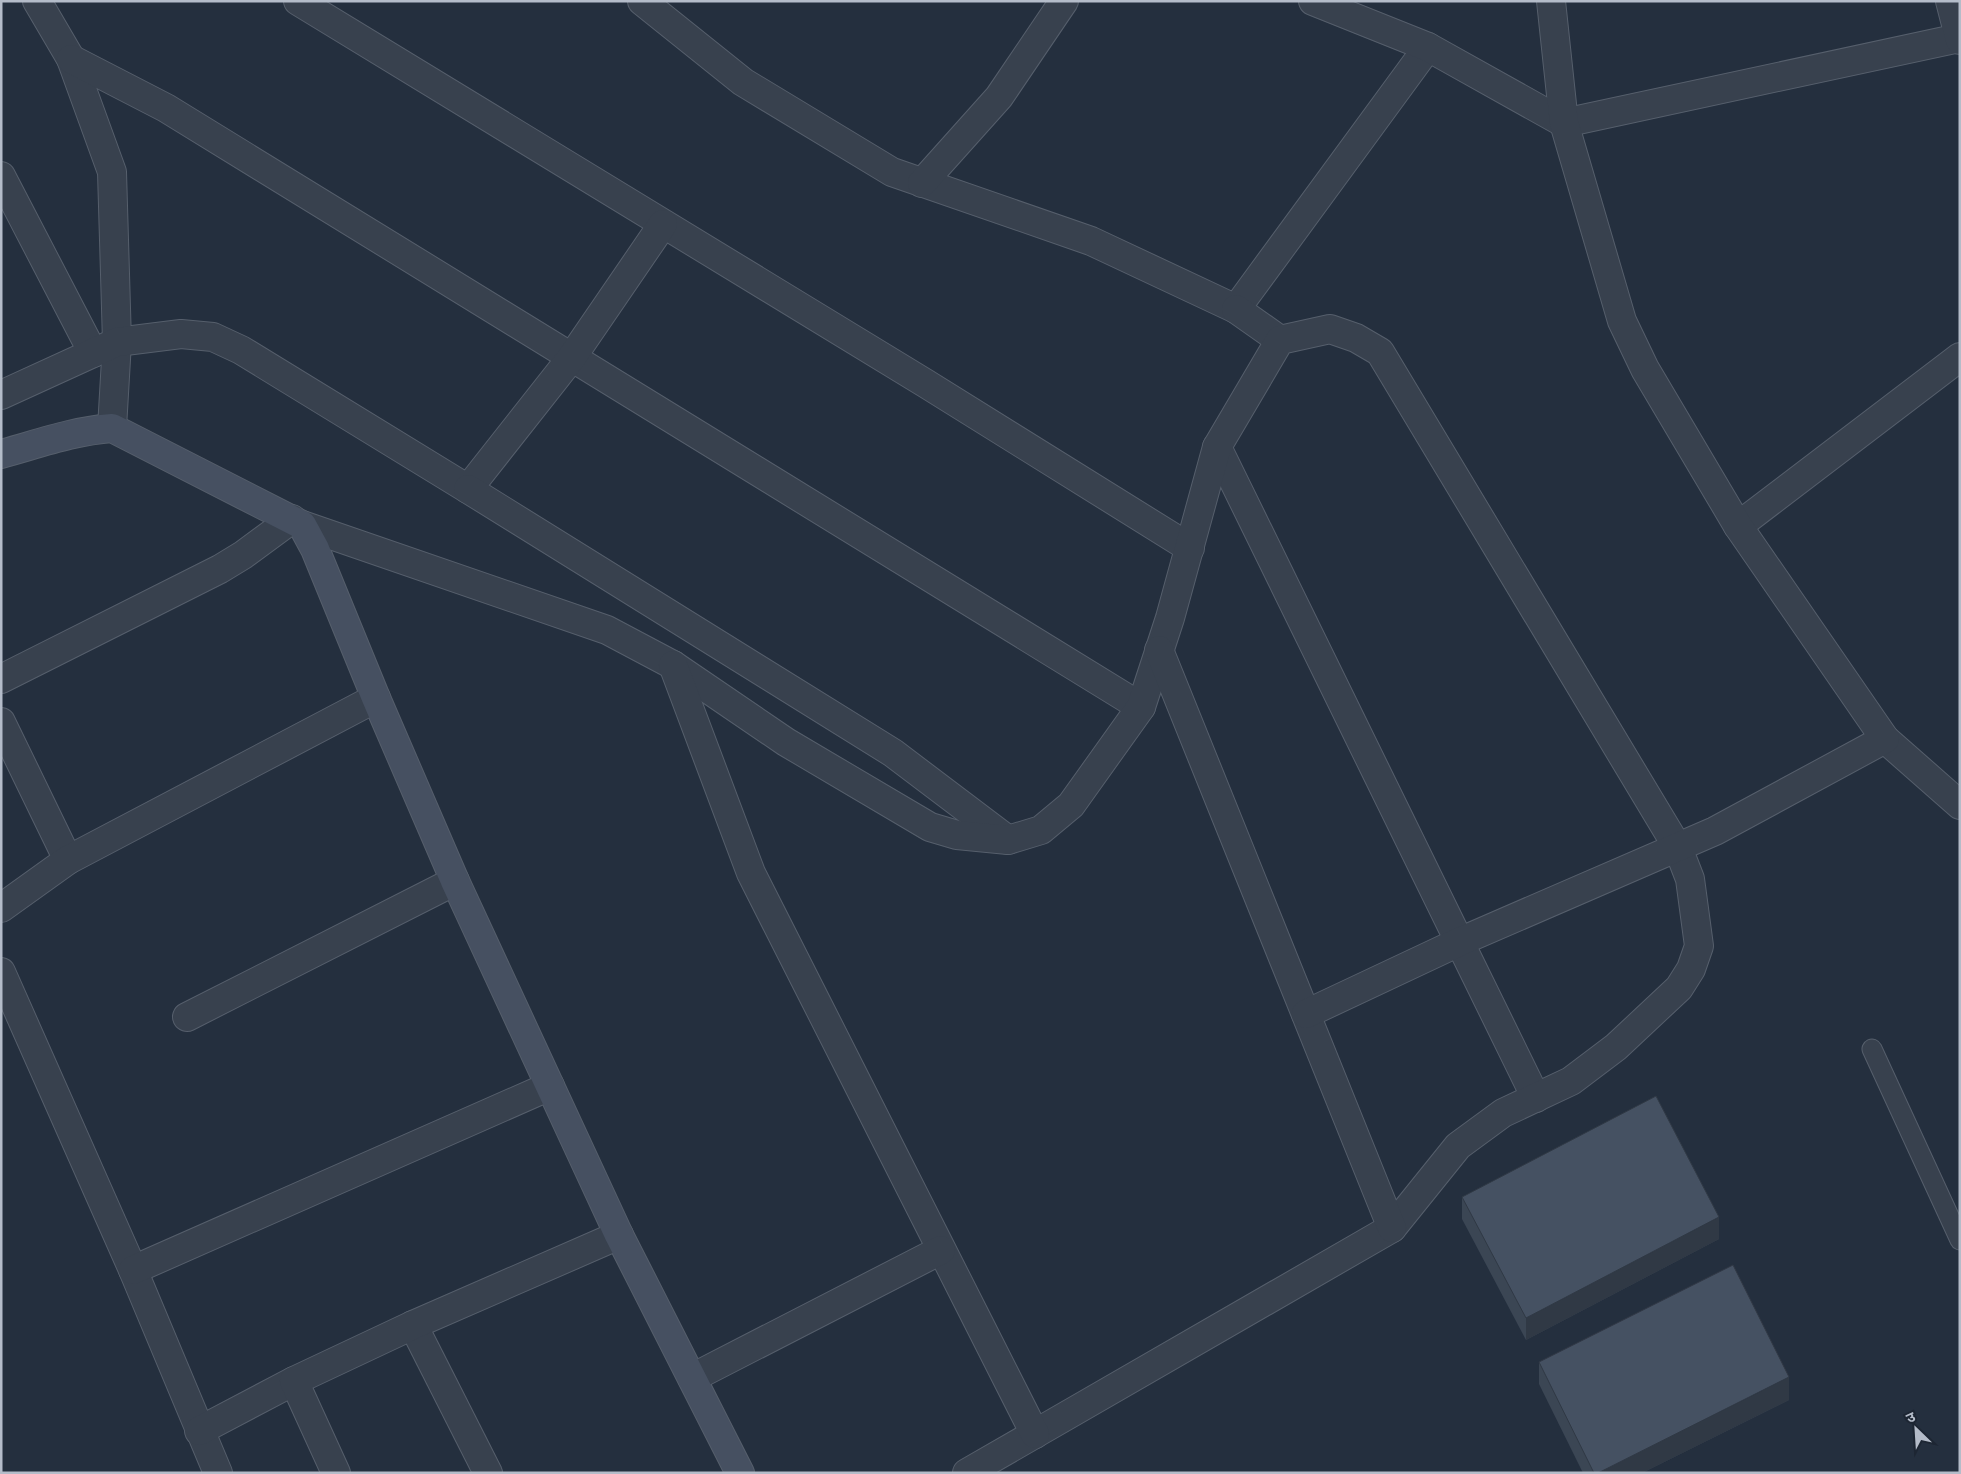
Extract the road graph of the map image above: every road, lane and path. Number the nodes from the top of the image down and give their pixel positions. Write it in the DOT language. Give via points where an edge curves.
graph roads {
  1 [pos="37,1"];
  2 [pos="298,1"];
  3 [pos="642,1"];
  4 [pos="1064,1"];
  5 [pos="1313,1"];
  6 [pos="1551,1"];
  7 [pos="1950,1"];
  8 [pos="1960,39"];
  9 [pos="1428,47"];
  10 [pos="71,59"];
  11 [pos="1564,123"];
  12 [pos="1,176"];
  13 [pos="922,183"];
  14 [pos="663,224"];
  15 [pos="1236,309"];
  16 [pos="1280,340"];
  17 [pos="105,347"];
  18 [pos="572,357"];
  19 [pos="1960,357"];
  20 [pos="1,395"];
  21 [pos="112,428"];
  22 [pos="1217,447"];
  23 [pos="1,454"];
  24 [pos="468,489"];
  25 [pos="297,522"];
  26 [pos="1738,526"];
  27 [pos="1190,548"];
  28 [pos="1159,650"];
  29 [pos="672,666"];
  30 [pos="1,679"];
  31 [pos="376,698"];
  32 [pos="1141,707"];
  33 [pos="1,722"];
  34 [pos="1885,739"];
  35 [pos="1960,805"];
  36 [pos="1008,840"];
  37 [pos="1678,848"];
  38 [pos="68,860"];
  39 [pos="455,881"];
  40 [pos="1,908"];
  41 [pos="1459,942"];
  42 [pos="1,972"];
  43 [pos="1306,1014"];
  44 [pos="187,1017"];
  45 [pos="1872,1049"];
  46 [pos="550,1086"];
  47 [pos="1536,1098"];
  48 [pos="1392,1228"];
  49 [pos="619,1235"];
  50 [pos="1960,1240"];
  51 [pos="941,1250"];
  52 [pos="133,1270"];
  53 [pos="413,1326"];
  54 [pos="692,1378"];
  55 [pos="294,1381"];
  56 [pos="200,1431"];
  57 [pos="1035,1434"];
  58 [pos="212,1471"];
  59 [pos="336,1473"];
  60 [pos="488,1473"];
  61 [pos="740,1473"];
  62 [pos="967,1473"];
  1 -- 10 [label="street"];
  2 -- 14 [label="street"];
  3 -- 13 [label="street" via="743,82 892,172"];
  4 -- 13 [label="street" via="999,97"];
  5 -- 9 [label="street"];
  6 -- 11 [label="street"];
  7 -- 8 [label="street"];
  8 -- 11 [label="street"];
  9 -- 11 [label="street"];
  9 -- 15 [label="street"];
  10 -- 17 [label="street" via="112,172"];
  10 -- 18 [label="street" via="166,108"];
  11 -- 26 [label="street" via="1622,321 1645,369"];
  12 -- 17 [label="street"];
  13 -- 15 [label="street" via="1092,241"];
  14 -- 18 [label="street"];
  14 -- 27 [label="street"];
  15 -- 16 [label="street"];
  16 -- 22 [label="street"];
  16 -- 37 [label="street" via="1330,330 1356,338 1380,352"];
  17 -- 20 [label="street"];
  17 -- 21 [label="street"];
  17 -- 24 [label="street" via="181,334 213,337 241,350"];
  18 -- 24 [label="street"];
  18 -- 32 [label="street"];
  19 -- 26 [label="street"];
  21 -- 23 [label="street" via="51,438"];
  21 -- 25 [label="street"];
  22 -- 27 [label="street"];
  22 -- 41 [label="street"];
  24 -- 36 [label="street" via="893,753"];
  25 -- 29 [label="street" via="607,630"];
  25 -- 30 [label="street" via="220,569"];
  25 -- 31 [label="street" via="315,548"];
  26 -- 34 [label="street"];
  27 -- 28 [label="street"];
  28 -- 32 [label="street"];
  28 -- 43 [label="street"];
  29 -- 36 [label="street" via="786,742 930,827 957,835"];
  29 -- 51 [label="street" via="751,873"];
  31 -- 38 [label="street"];
  31 -- 39 [label="street"];
  32 -- 36 [label="street" via="1071,805 1041,830"];
  33 -- 38 [label="street"];
  34 -- 35 [label="street"];
  34 -- 37 [label="street"];
  37 -- 41 [label="street"];
  37 -- 47 [label="street" via="1690,879 1699,946 1692,969 1678,988 1616,1047 1571,1081"];
  38 -- 40 [label="street"];
  39 -- 44 [label="street"];
  39 -- 46 [label="street"];
  41 -- 43 [label="street"];
  41 -- 47 [label="street"];
  42 -- 52 [label="street"];
  43 -- 48 [label="street"];
  45 -- 50 [label="lane"];
  46 -- 49 [label="street"];
  46 -- 52 [label="street"];
  47 -- 48 [label="street" via="1503,1113 1458,1146"];
  48 -- 57 [label="street"];
  49 -- 53 [label="street"];
  49 -- 54 [label="street"];
  51 -- 54 [label="street"];
  51 -- 57 [label="street"];
  52 -- 56 [label="street"];
  53 -- 55 [label="street"];
  53 -- 60 [label="street"];
  54 -- 61 [label="street"];
  55 -- 56 [label="street"];
  55 -- 59 [label="street"];
  56 -- 58 [label="street"];
  57 -- 62 [label="street"];
}
